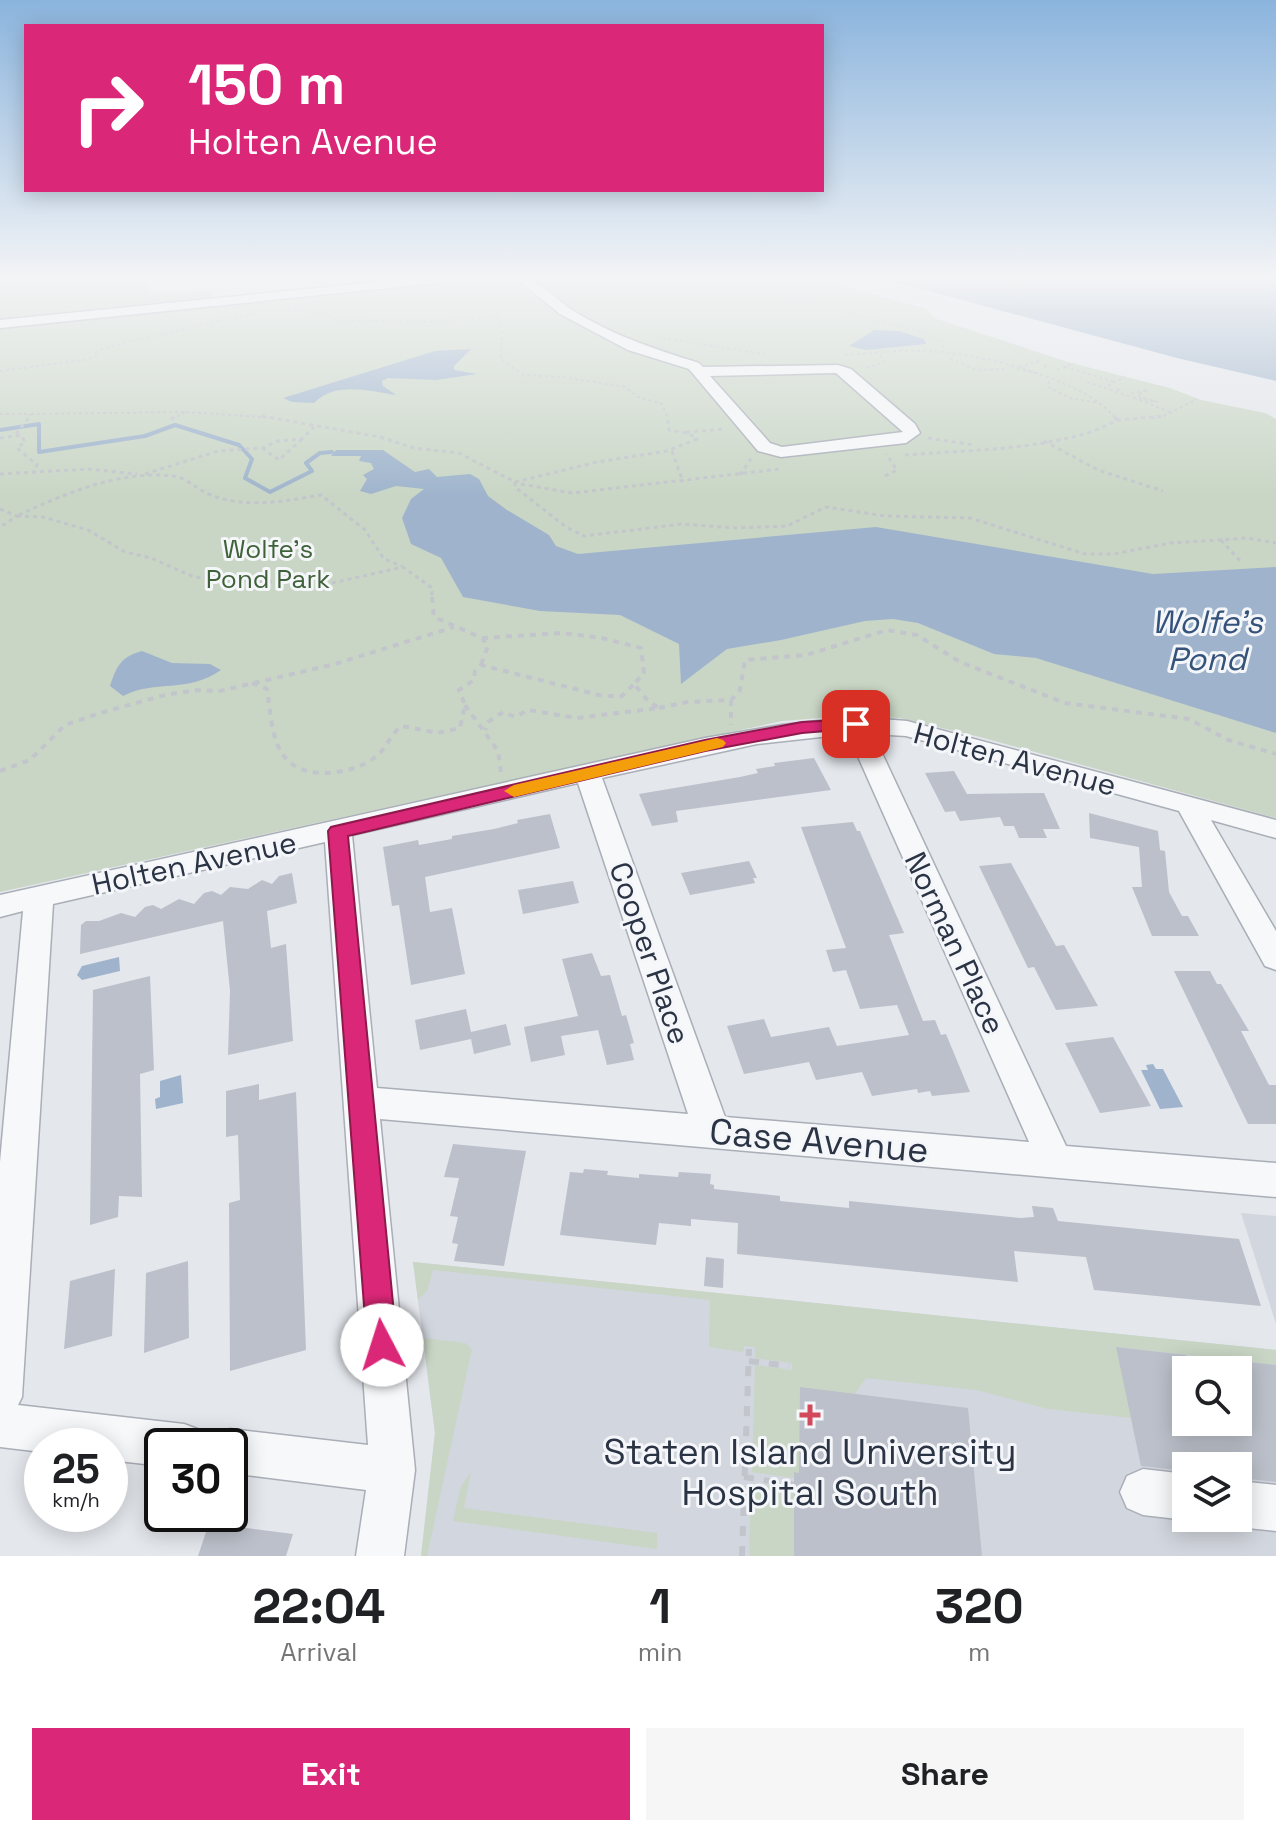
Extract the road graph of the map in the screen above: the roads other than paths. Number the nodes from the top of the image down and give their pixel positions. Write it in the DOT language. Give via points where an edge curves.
graph roads {
  1 [pos="645,352"];
  2 [pos="699,372"];
  3 [pos="856,724"];
  4 [pos="588,774"];
  5 [pos="1189,806"];
  6 [pos="1276,829"];
  7 [pos="338,831"];
  8 [pos="39,897"];
  9 [pos="0,906"];
  10 [pos="1276,958"];
  11 [pos="362,1102"];
  12 [pos="712,1132"];
  13 [pos="1055,1161"];
  14 [pos="1276,1180"];
  15 [pos="0,1397"];
  16 [pos="0,1425"];
  17 [pos="144,1441"];
  18 [pos="248,1453"];
  19 [pos="392,1470"];
  20 [pos="1252,1505"];
  21 [pos="1276,1508"];
  22 [pos="380,1556"];
  1 -- 2 [label="street" via="687,363"];
  2 -- 2 [label="street" via="838,369 912,433 906,438 768,450"];
  3 -- 4 [label="street, Holten Avenue" via="802,727"];
  3 -- 5 [label="street, Holten Avenue" via="907,729"];
  3 -- 13 [label="street, Norman Place"];
  4 -- 7 [label="street, Holten Avenue"];
  4 -- 12 [label="street, Cooper Place"];
  5 -- 6 [label="street, Holten Avenue"];
  5 -- 10 [label="street"];
  7 -- 8 [label="street, Holten Avenue"];
  7 -- 11 [label="street"];
  8 -- 9 [label="street, Holten Avenue"];
  8 -- 15 [label="street"];
  11 -- 12 [label="street, Case Avenue"];
  11 -- 19 [label="street"];
  12 -- 13 [label="street, Case Avenue"];
  13 -- 14 [label="street, Case Avenue"];
  16 -- 17 [label="street"];
  18 -- 19 [label="street"];
  19 -- 22 [label="street"];
  20 -- 21 [label="street"];
}
